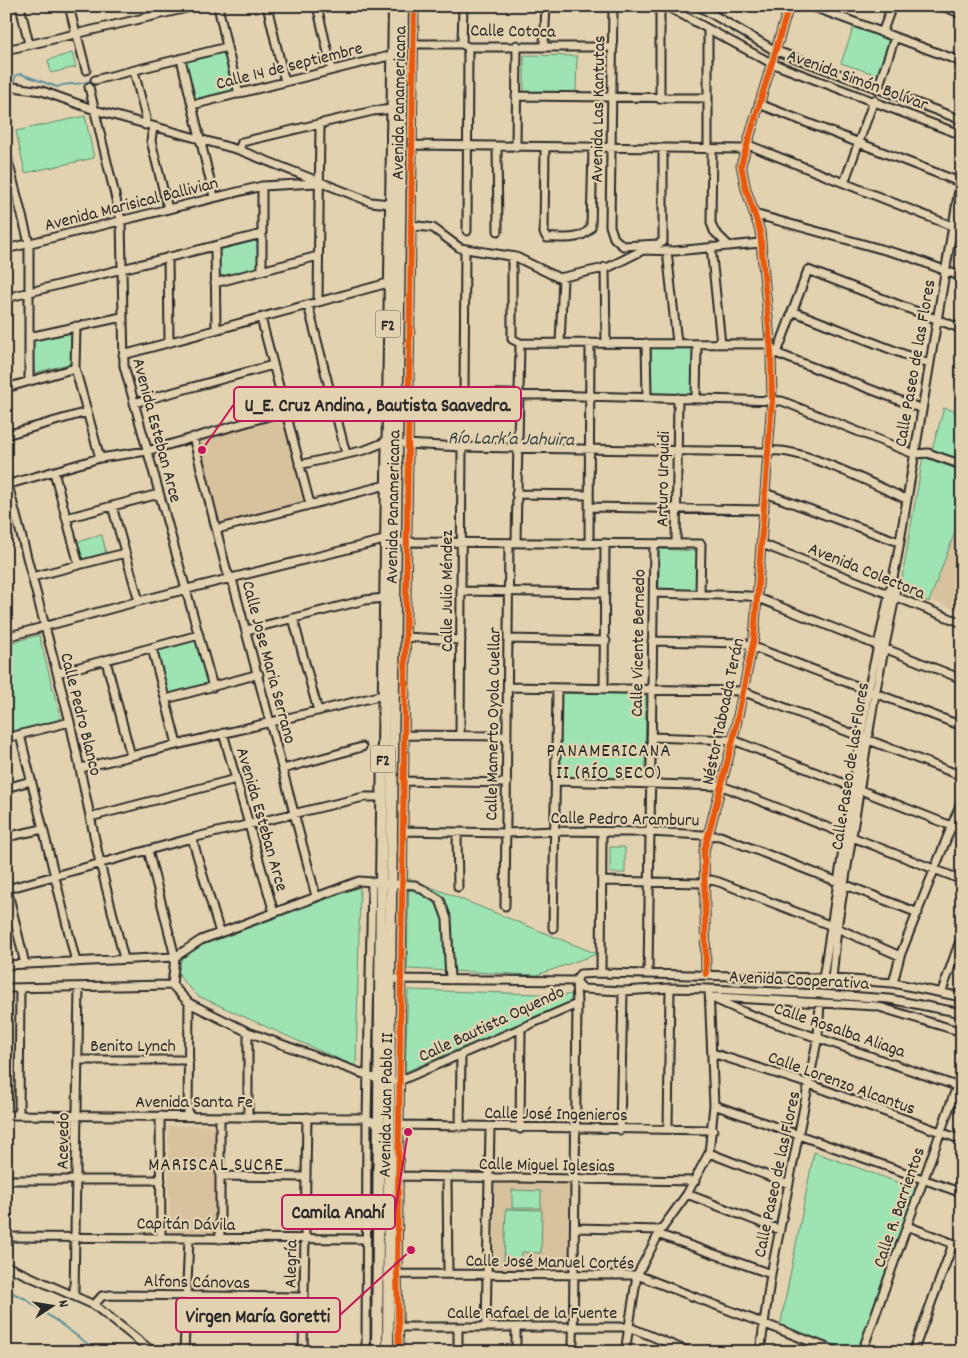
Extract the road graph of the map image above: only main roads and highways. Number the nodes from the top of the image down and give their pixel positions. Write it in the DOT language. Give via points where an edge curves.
graph roads {
  1 [pos="394,6"];
  2 [pos="403,6"];
  3 [pos="392,440"];
  4 [pos="390,539"];
  5 [pos="381,883"];
  6 [pos="380,979"];
  7 [pos="384,1081"];
  8 [pos="377,1352"];
  9 [pos="388,1352"];
  1 -- 3 [label="highway, Avenida Panamericana / F2" via="388,283"];
  2 -- 3 [label="highway, Avenida Panamericana / F2"];
  3 -- 4 [label="highway, Avenida Panamericana / F2"];
  3 -- 4 [label="highway, Avenida Panamericana / F2" via="386,485"];
  4 -- 5 [label="highway, Avenida Panamericana / F2"];
  4 -- 5 [label="highway, Avenida Panamericana / F2" via="385,598"];
  5 -- 6 [label="highway, Avenida Panamericana / F2"];
  6 -- 7 [label="highway, Avenida Juan Pablo II / F2"];
  7 -- 8 [label="highway, Avenida Juan Pablo II / F2" via="379,1125"];
  7 -- 9 [label="highway, Avenida Juan Pablo II / F2"];
}
